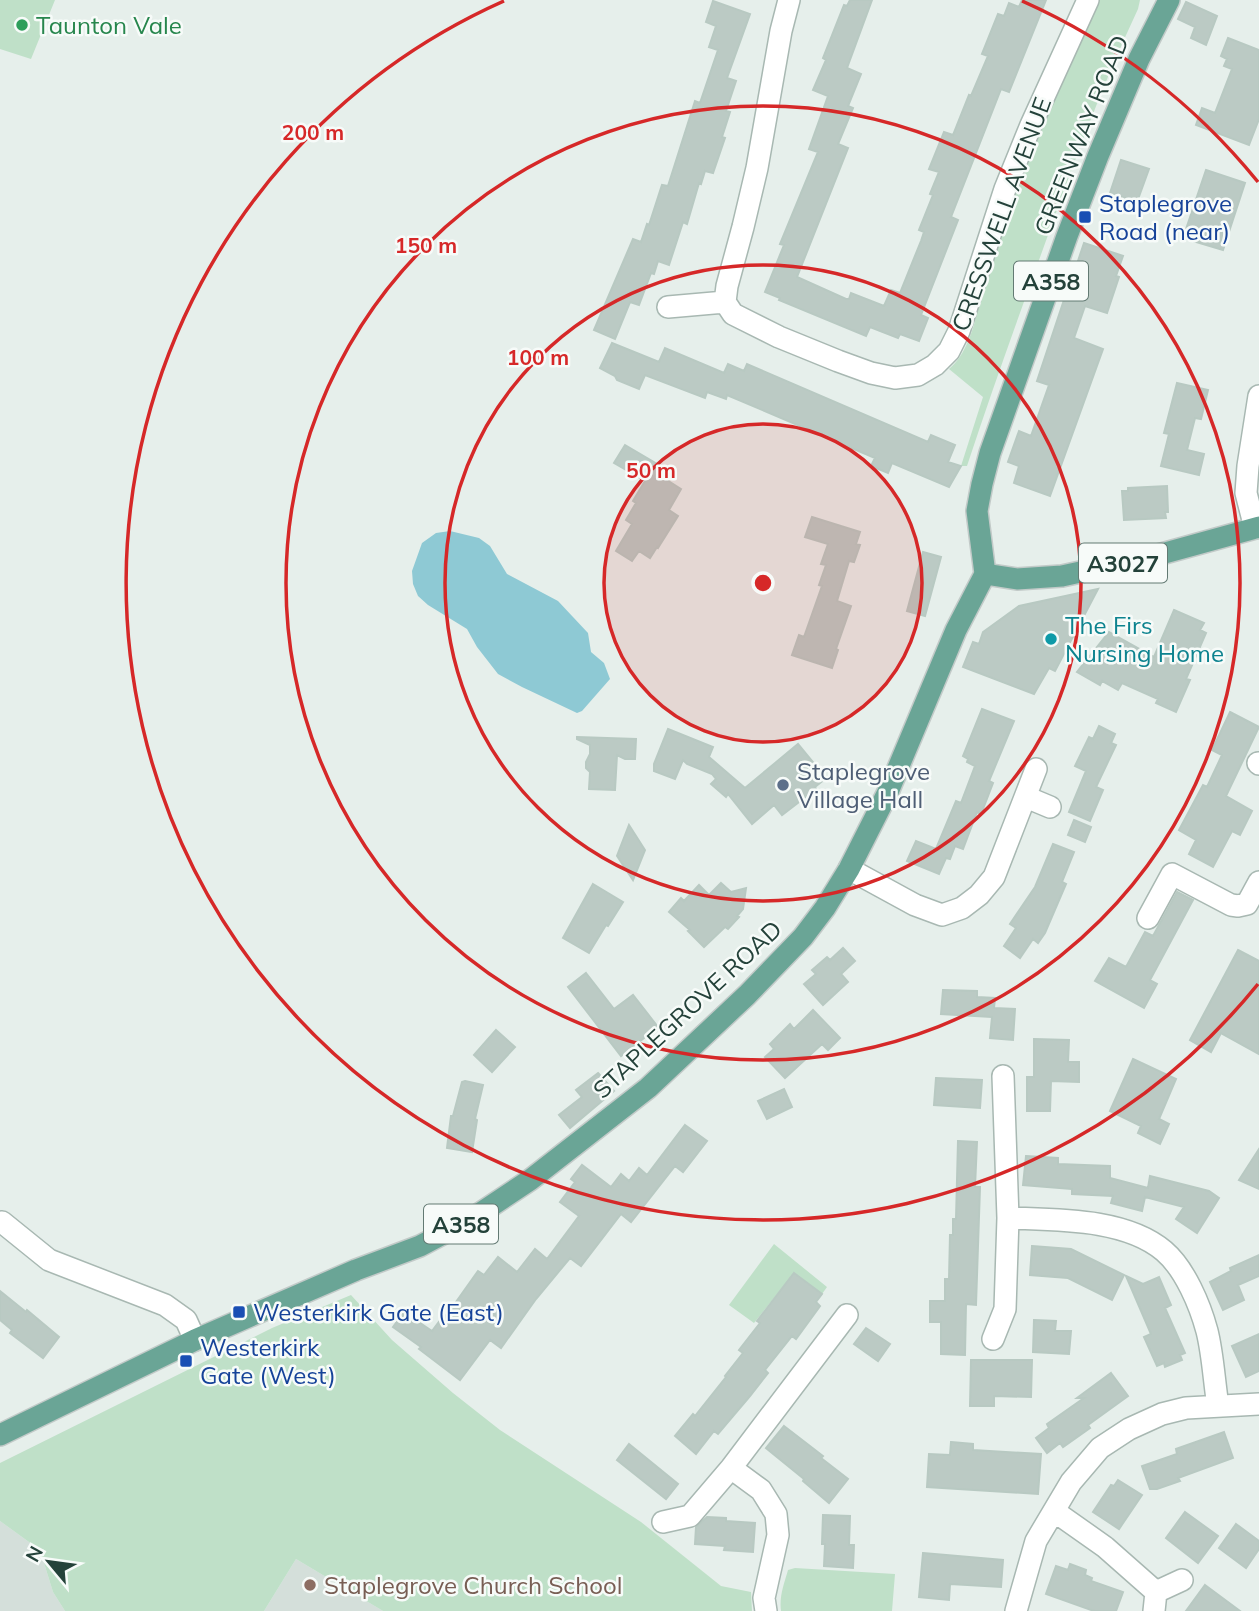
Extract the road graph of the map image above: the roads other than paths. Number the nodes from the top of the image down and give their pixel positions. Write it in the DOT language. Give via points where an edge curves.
graph roads {
  1 [pos="789,0"];
  2 [pos="1088,0"];
  3 [pos="1168,0"];
  4 [pos="726,302"];
  5 [pos="668,307"];
  6 [pos="1259,396"];
  7 [pos="1257,528"];
  8 [pos="985,574"];
  9 [pos="1036,769"];
  10 [pos="1026,797"];
  11 [pos="1050,807"];
  12 [pos="849,869"];
  13 [pos="1259,882"];
  14 [pos="1148,918"];
  15 [pos="1003,1076"];
  16 [pos="1008,1218"];
  17 [pos="2,1222"];
  18 [pos="847,1315"];
  19 [pos="993,1339"];
  20 [pos="195,1340"];
  21 [pos="1259,1404"];
  22 [pos="1218,1406"];
  23 [pos="0,1435"];
  24 [pos="731,1468"];
  25 [pos="1054,1511"];
  26 [pos="663,1522"];
  27 [pos="1182,1580"];
  28 [pos="1155,1601"];
  29 [pos="766,1611"];
  30 [pos="1016,1611"];
  1 -- 4 [label="street"];
  2 -- 4 [label="street, CRESSWELL AVENUE" via="1005,189 959,331 935,365 918,375 895,379 872,373 779,337 733,314"];
  3 -- 8 [label="main road, GREENWAY ROAD / A358" via="1098,156 990,453 977,511"];
  4 -- 5 [label="street"];
  6 -- 7 [label="street" via="1246,493"];
  7 -- 8 [label="main road, A3027" via="1062,576 1017,579"];
  8 -- 12 [label="main road, STAPLEGROVE ROAD / A358"];
  9 -- 10 [label="street"];
  10 -- 11 [label="street"];
  10 -- 12 [label="street" via="994,877 962,908 942,915"];
  12 -- 20 [label="main road, STAPLEGROVE ROAD / A358" via="803,937 747,996 648,1088 530,1180 473,1218 420,1245"];
  13 -- 14 [label="street" via="1247,904 1238,906 1172,874"];
  15 -- 16 [label="street"];
  16 -- 19 [label="street" via="1005,1309"];
  16 -- 22 [label="street" via="1109,1226 1164,1251 1197,1300 1207,1332"];
  17 -- 20 [label="street" via="49,1260 165,1305 186,1320"];
  18 -- 24 [label="street"];
  20 -- 23 [label="main road, STAPLEGROVE ROAD / A358"];
  21 -- 22 [label="street"];
  22 -- 25 [label="street" via="1162,1414 1129,1429 1100,1448"];
  24 -- 26 [label="street" via="690,1516"];
  24 -- 29 [label="street" via="761,1490 776,1514 778,1535 764,1598"];
  25 -- 28 [label="street" via="1105,1547"];
  25 -- 30 [label="street" via="1036,1541"];
  27 -- 28 [label="street"];
}
